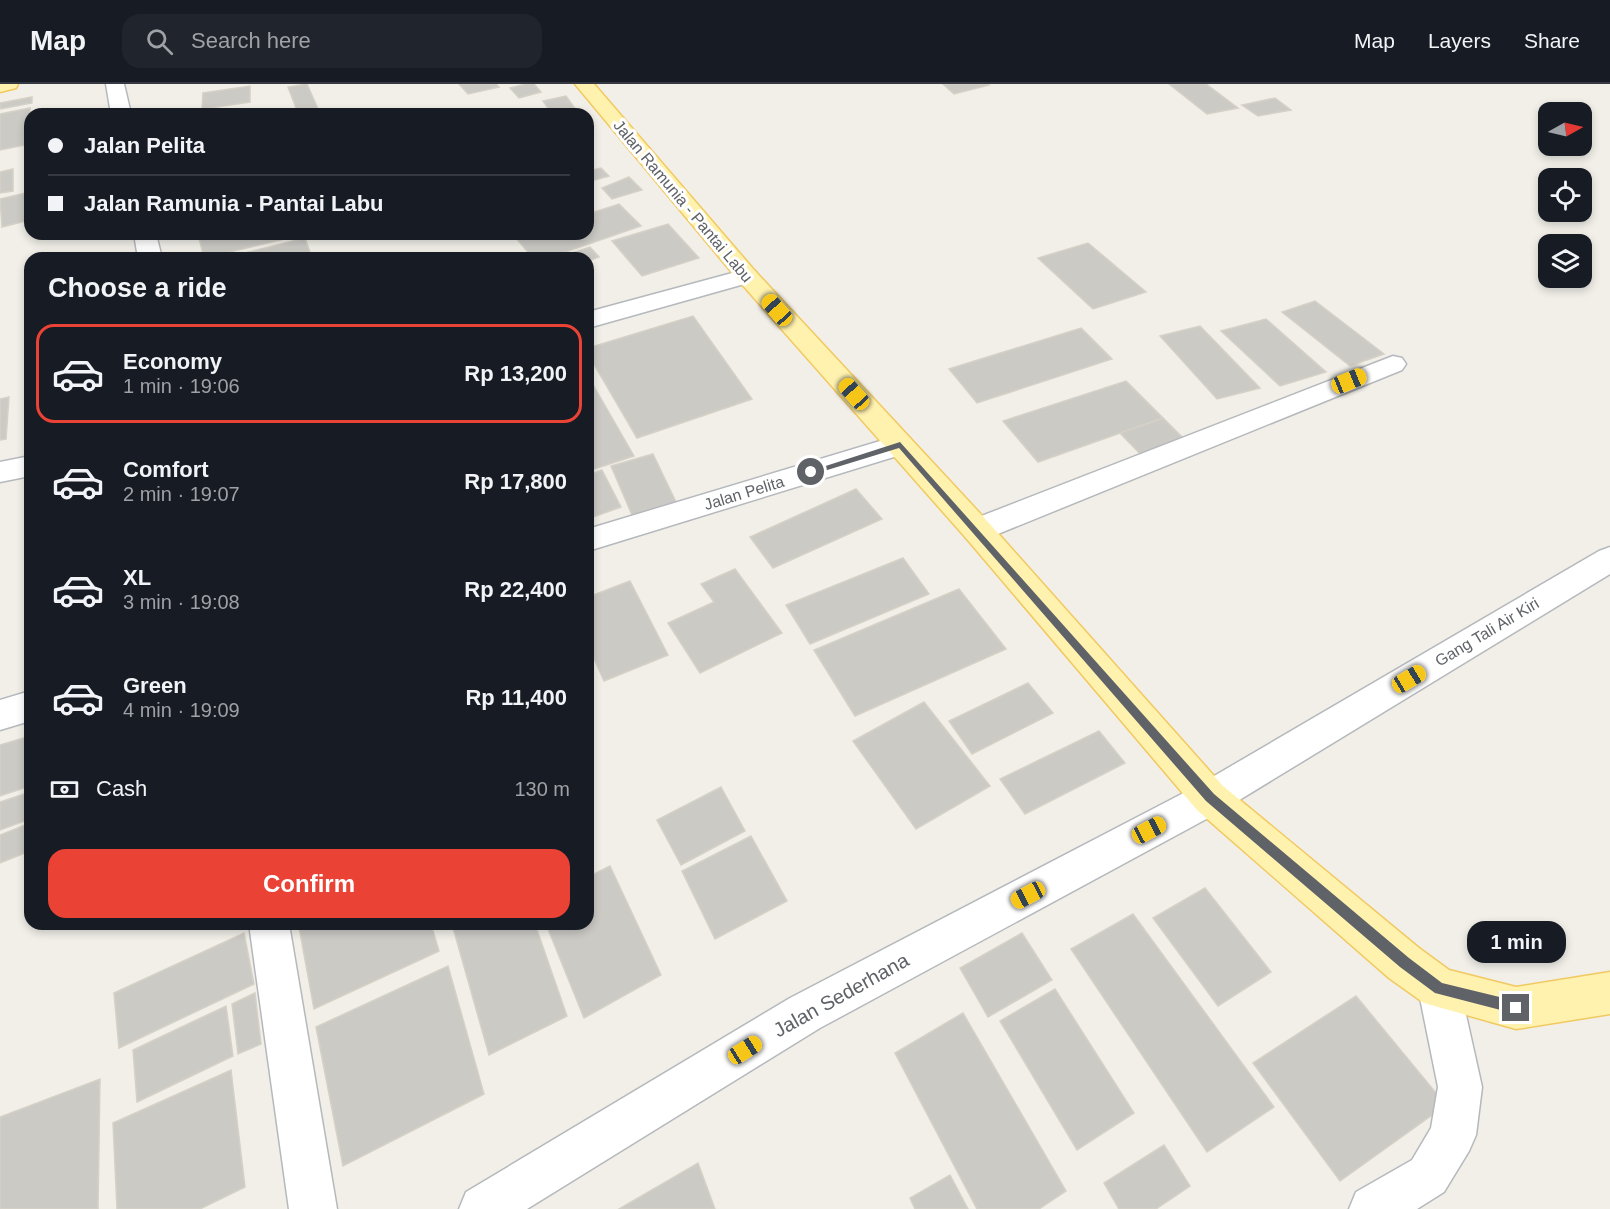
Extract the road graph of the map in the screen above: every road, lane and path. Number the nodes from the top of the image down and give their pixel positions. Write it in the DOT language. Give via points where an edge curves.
graph roads {
  1 [pos="9,84"];
  2 [pos="115,84"];
  3 [pos="584,84"];
  4 [pos="0,86"];
  5 [pos="120,108"];
  6 [pos="747,276"];
  7 [pos="594,318"];
  8 [pos="1393,364"];
  9 [pos="900,445"];
  10 [pos="24,467"];
  11 [pos="0,472"];
  12 [pos="977,530"];
  13 [pos="594,538"];
  14 [pos="1610,559"];
  15 [pos="24,708"];
  16 [pos="0,715"];
  17 [pos="1210,798"];
  18 [pos="270,930"];
  19 [pos="1439,988"];
  20 [pos="1610,993"];
  21 [pos="313,1209"];
  22 [pos="483,1209"];
  23 [pos="1373,1209"];
  1 -- 4 [label="main road"];
  2 -- 5 [label="street"];
  3 -- 6 [label="main road, Jalan Ramunia - Pantai Labu"];
  6 -- 7 [label="street"];
  6 -- 9 [label="main road, Jalan Ramunia - Pantai Labu"];
  8 -- 12 [label="street"];
  9 -- 12 [label="main road, Jalan Ramunia - Pantai Labu"];
  9 -- 13 [label="street, Jalan Pelita"];
  10 -- 11 [label="street"];
  12 -- 17 [label="main road, Jalan Ramunia - Pantai Labu"];
  14 -- 17 [label="street, Gang Tali Air Kiri"];
  15 -- 16 [label="street"];
  17 -- 19 [label="main road, Jalan Ramunia - Pantai Labu" via="1404,963"];
  17 -- 22 [label="street, Jalan Sederhana" via="805,1013"];
  18 -- 21 [label="street"];
  19 -- 20 [label="main road, Jalan Ramunia - Pantai Labu" via="1516,1008"];
  19 -- 23 [label="street" via="1460,1088 1454,1135 1428,1176"];
}
